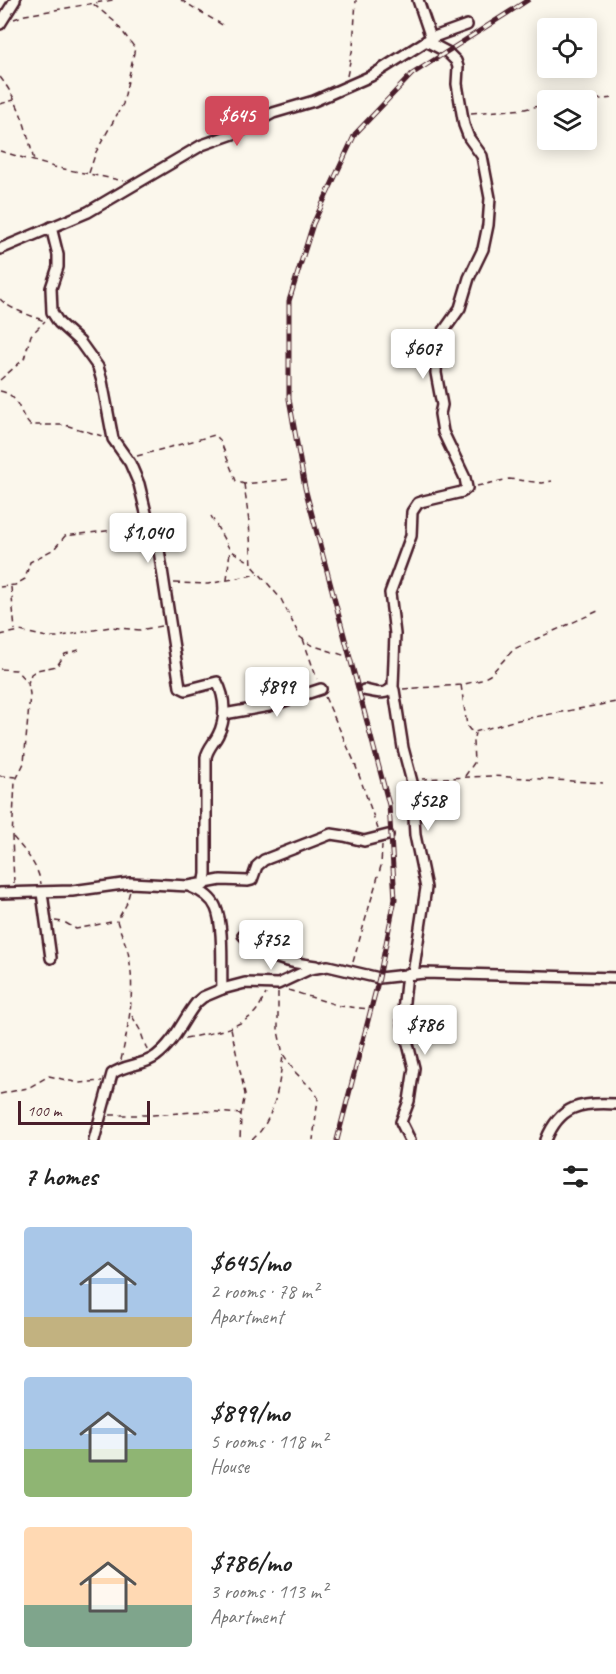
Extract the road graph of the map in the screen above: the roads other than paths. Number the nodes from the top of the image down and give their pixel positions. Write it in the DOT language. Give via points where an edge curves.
graph roads {
  1 [pos="15,0"];
  2 [pos="418,0"];
  3 [pos="4,23"];
  4 [pos="467,25"];
  5 [pos="429,40"];
  6 [pos="51,228"];
  7 [pos="0,249"];
  8 [pos="321,689"];
  9 [pos="364,690"];
  10 [pos="394,690"];
  11 [pos="224,714"];
  12 [pos="385,836"];
  13 [pos="204,885"];
  14 [pos="189,886"];
  15 [pos="0,893"];
  16 [pos="42,893"];
  17 [pos="243,935"];
  18 [pos="51,958"];
  19 [pos="318,967"];
  20 [pos="410,974"];
  21 [pos="616,978"];
  22 [pos="222,989"];
  23 [pos="616,1104"];
  24 [pos="94,1140"];
  25 [pos="410,1140"];
  26 [pos="546,1140"];
  1 -- 3 [label="street"];
  2 -- 5 [label="street"];
  4 -- 5 [label="street"];
  5 -- 6 [label="street" via="371,76 202,145 88,212"];
  5 -- 9 [label="street" via="447,52 458,67 457,84 466,131 482,156 490,198 483,249 437,351 443,432 467,488 418,503 412,512 412,531 389,597 394,634 393,686 384,693"];
  6 -- 7 [label="street"];
  6 -- 11 [label="street" via="58,255 51,288 52,312 98,367 113,439 139,484 159,550 180,689 217,682"];
  8 -- 11 [label="street" via="269,706"];
  10 -- 20 [label="street" via="426,888"];
  11 -- 13 [label="street" via="206,757"];
  12 -- 13 [label="street" via="364,841 331,834 264,860 250,881 221,880"];
  13 -- 14 [label="street"];
  14 -- 16 [label="street" via="130,884"];
  14 -- 22 [label="street" via="204,894 216,908"];
  15 -- 16 [label="street"];
  16 -- 18 [label="street"];
  17 -- 19 [label="street" via="274,958"];
  19 -- 20 [label="street" via="347,969 380,978"];
  19 -- 22 [label="street" via="275,986 245,984"];
  20 -- 21 [label="street"];
  20 -- 25 [label="street" via="402,1020 414,1068 401,1122"];
  22 -- 24 [label="street" via="197,1002 156,1056 112,1074"];
  23 -- 26 [label="street" via="589,1103 568,1110 552,1124"];
}
